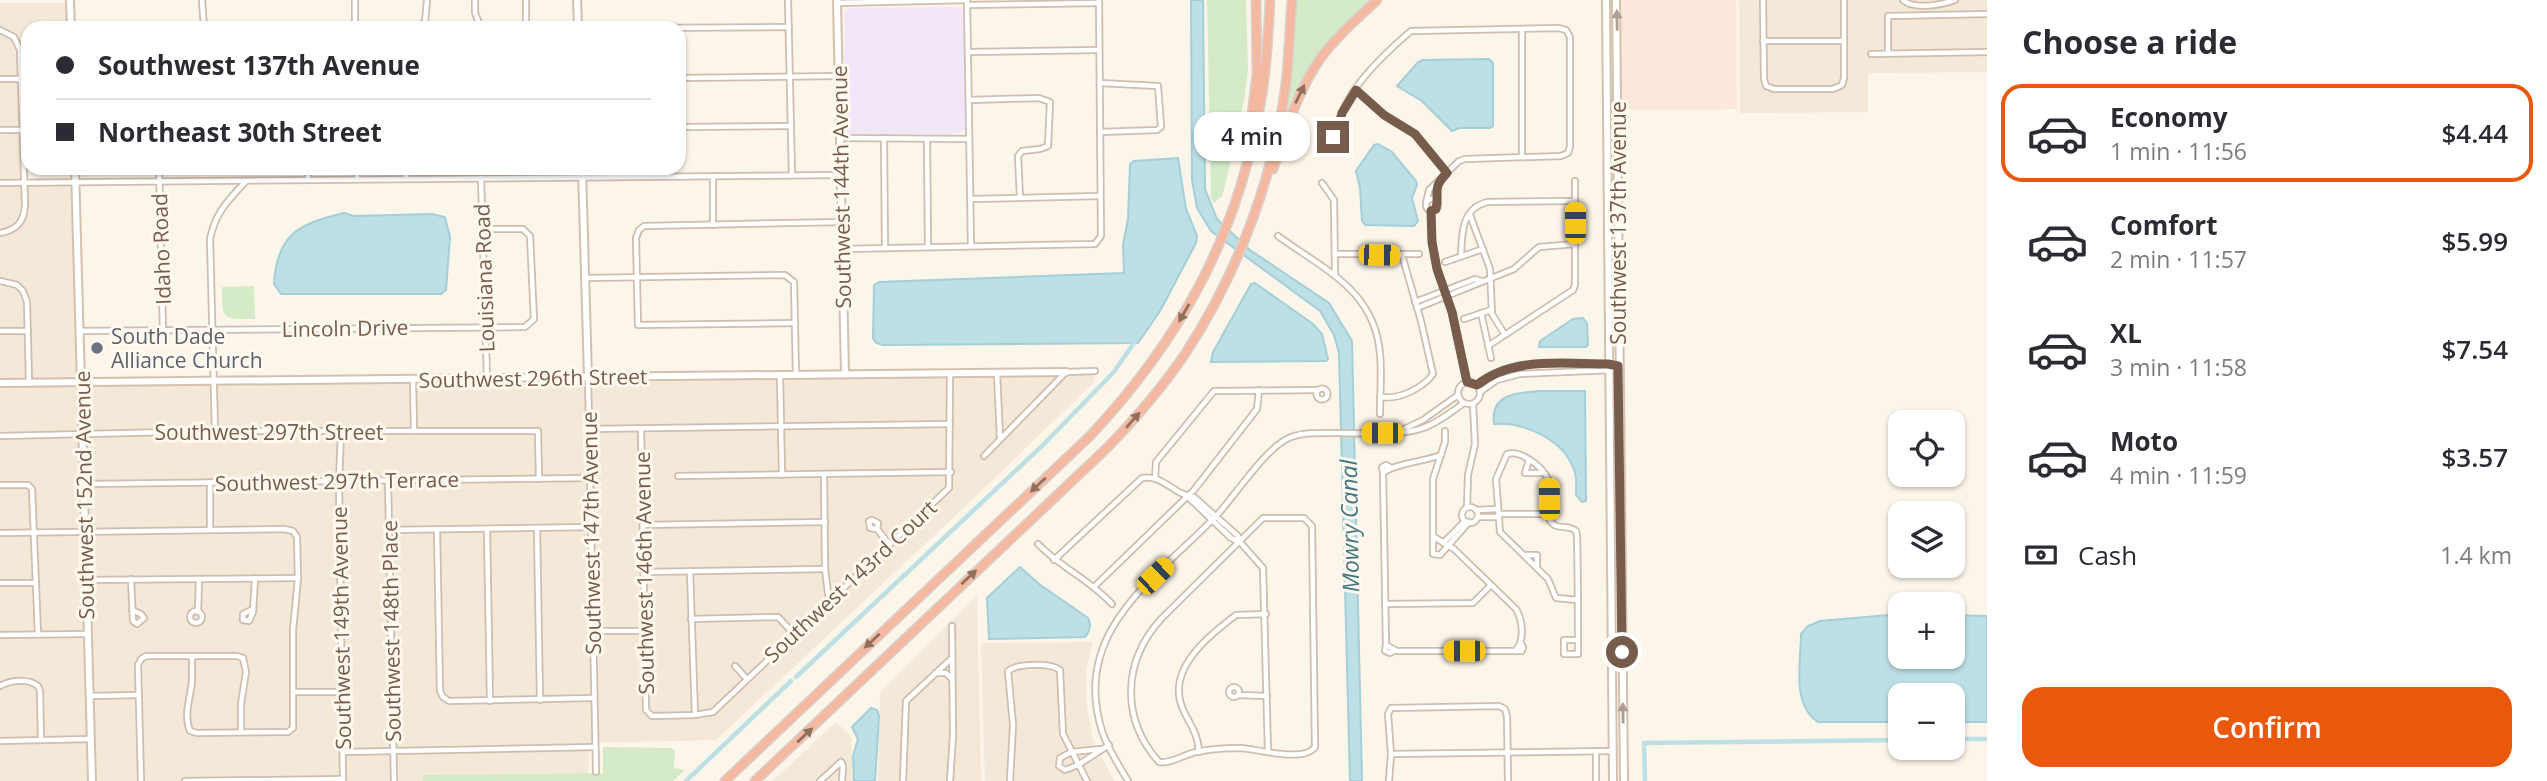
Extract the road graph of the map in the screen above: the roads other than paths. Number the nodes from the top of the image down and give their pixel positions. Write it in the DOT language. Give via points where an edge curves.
graph roads {
  1 [pos="70,0"];
  2 [pos="202,0"];
  3 [pos="355,0"];
  4 [pos="426,0"];
  5 [pos="475,0"];
  6 [pos="526,0"];
  7 [pos="577,0"];
  8 [pos="788,0"];
  9 [pos="1256,0"];
  10 [pos="1270,0"];
  11 [pos="1292,0"];
  12 [pos="1377,0"];
  13 [pos="1606,0"];
  14 [pos="1616,0"];
  15 [pos="1763,0"];
  16 [pos="1844,0"];
  17 [pos="1903,0"];
  18 [pos="1955,0"];
  19 [pos="837,1"];
  20 [pos="967,2"];
  21 [pos="1099,2"];
  22 [pos="1987,14"];
  23 [pos="71,21"];
  24 [pos="204,21"];
  25 [pos="355,21"];
  26 [pos="425,21"];
  27 [pos="478,21"];
  28 [pos="526,21"];
  29 [pos="578,21"];
  30 [pos="789,27"];
  31 [pos="686,28"];
  32 [pos="1522,29"];
  33 [pos="0,30"];
  34 [pos="1763,41"];
  35 [pos="1844,41"];
  36 [pos="1606,43"];
  37 [pos="1099,50"];
  38 [pos="968,52"];
  39 [pos="1987,52"];
  40 [pos="1871,54"];
  41 [pos="1888,54"];
  42 [pos="789,76"];
  43 [pos="839,76"];
  44 [pos="686,78"];
  45 [pos="0,79"];
  46 [pos="21,79"];
  47 [pos="1100,83"];
  48 [pos="1356,90"];
  49 [pos="969,100"];
  50 [pos="1617,104"];
  51 [pos="790,126"];
  52 [pos="686,127"];
  53 [pos="0,130"];
  54 [pos="21,130"];
  55 [pos="1100,132"];
  56 [pos="1337,133"];
  57 [pos="839,138"];
  58 [pos="884,138"];
  59 [pos="927,139"];
  60 [pos="969,139"];
  61 [pos="1522,157"];
  62 [pos="1447,173"];
  63 [pos="25,175"];
  64 [pos="76,175"];
  65 [pos="159,175"];
  66 [pos="308,175"];
  67 [pos="357,175"];
  68 [pos="406,175"];
  69 [pos="792,175"];
  70 [pos="841,175"];
  71 [pos="713,176"];
  72 [pos="582,177"];
  73 [pos="481,178"];
  74 [pos="357,179"];
  75 [pos="406,179"];
  76 [pos="247,180"];
  77 [pos="308,180"];
  78 [pos="76,181"];
  79 [pos="159,181"];
  80 [pos="1575,181"];
  81 [pos="25,182"];
  82 [pos="0,183"];
  83 [pos="1241,183"];
  84 [pos="1322,183"];
  85 [pos="1437,183"];
  86 [pos="1100,196"];
  87 [pos="1020,198"];
  88 [pos="970,199"];
  89 [pos="1436,201"];
  90 [pos="1575,201"];
  91 [pos="1426,203"];
  92 [pos="1431,211"];
  93 [pos="1470,214"];
  94 [pos="842,222"];
  95 [pos="713,225"];
  96 [pos="1250,226"];
  97 [pos="483,229"];
  98 [pos="0,233"];
  99 [pos="1278,236"];
  100 [pos="1607,236"];
  101 [pos="1618,237"];
  102 [pos="1575,244"];
  103 [pos="971,246"];
  104 [pos="928,247"];
  105 [pos="885,248"];
  106 [pos="842,249"];
  107 [pos="1483,249"];
  108 [pos="1335,254"];
  109 [pos="1419,254"];
  110 [pos="1402,255"];
  111 [pos="1461,256"];
  112 [pos="1445,262"];
  113 [pos="1335,275"];
  114 [pos="638,277"];
  115 [pos="1490,277"];
  116 [pos="585,278"];
  117 [pos="0,281"];
  118 [pos="1446,294"];
  119 [pos="1416,305"];
  120 [pos="1491,310"];
  121 [pos="1481,313"];
  122 [pos="1464,319"];
  123 [pos="795,323"];
  124 [pos="486,327"];
  125 [pos="212,330"];
  126 [pos="0,331"];
  127 [pos="28,331"];
  128 [pos="80,331"];
  129 [pos="163,331"];
  130 [pos="1505,335"];
  131 [pos="1488,346"];
  132 [pos="1491,358"];
  133 [pos="1618,366"];
  134 [pos="1608,368"];
  135 [pos="1095,371"];
  136 [pos="1066,372"];
  137 [pos="997,373"];
  138 [pos="845,374"];
  139 [pos="950,374"];
  140 [pos="780,375"];
  141 [pos="796,375"];
  142 [pos="588,377"];
  143 [pos="413,379"];
  144 [pos="487,379"];
  145 [pos="214,381"];
  146 [pos="1467,382"];
  147 [pos="0,383"];
  148 [pos="30,383"];
  149 [pos="82,383"];
  150 [pos="1477,385"];
  151 [pos="1259,390"];
  152 [pos="1318,390"];
  153 [pos="1480,392"];
  154 [pos="1458,395"];
  155 [pos="1381,397"];
  156 [pos="1464,403"];
  157 [pos="1473,404"];
  158 [pos="1380,414"];
  159 [pos="950,424"];
  160 [pos="781,426"];
  161 [pos="589,429"];
  162 [pos="641,429"];
  163 [pos="215,431"];
  164 [pos="414,431"];
  165 [pos="1445,431"];
  166 [pos="1397,432"];
  167 [pos="341,433"];
  168 [pos="82,434"];
  169 [pos="0,436"];
  170 [pos="1000,438"];
  171 [pos="1441,455"];
  172 [pos="984,456"];
  173 [pos="1428,460"];
  174 [pos="1529,460"];
  175 [pos="1437,467"];
  176 [pos="951,472"];
  177 [pos="1543,473"];
  178 [pos="782,475"];
  179 [pos="824,475"];
  180 [pos="678,476"];
  181 [pos="590,478"];
  182 [pos="1155,478"];
  183 [pos="539,479"];
  184 [pos="388,480"];
  185 [pos="339,481"];
  186 [pos="210,482"];
  187 [pos="84,484"];
  188 [pos="0,485"];
  189 [pos="1188,496"];
  190 [pos="1467,507"];
  191 [pos="1476,510"];
  192 [pos="1499,514"];
  193 [pos="1549,514"];
  194 [pos="1478,517"];
  195 [pos="1214,519"];
  196 [pos="1467,521"];
  197 [pos="825,522"];
  198 [pos="643,525"];
  199 [pos="591,527"];
  200 [pos="537,528"];
  201 [pos="487,529"];
  202 [pos="877,529"];
  203 [pos="210,530"];
  204 [pos="388,530"];
  205 [pos="437,530"];
  206 [pos="85,532"];
  207 [pos="0,533"];
  208 [pos="34,533"];
  209 [pos="1434,537"];
  210 [pos="1240,542"];
  211 [pos="889,544"];
  212 [pos="1038,544"];
  213 [pos="1446,545"];
  214 [pos="1524,555"];
  215 [pos="1054,560"];
  216 [pos="1537,568"];
  217 [pos="825,569"];
  218 [pos="690,571"];
  219 [pos="644,572"];
  220 [pos="255,578"];
  221 [pos="298,578"];
  222 [pos="131,579"];
  223 [pos="199,579"];
  224 [pos="86,580"];
  225 [pos="0,583"];
  226 [pos="36,583"];
  227 [pos="1491,585"];
  228 [pos="1095,586"];
  229 [pos="1578,600"];
  230 [pos="829,601"];
  231 [pos="1112,604"];
  232 [pos="1385,604"];
  233 [pos="253,609"];
  234 [pos="132,610"];
  235 [pos="198,611"];
  236 [pos="1266,614"];
  237 [pos="691,618"];
  238 [pos="952,626"];
  239 [pos="593,631"];
  240 [pos="644,631"];
  241 [pos="38,634"];
  242 [pos="88,634"];
  243 [pos="794,634"];
  244 [pos="0,635"];
  245 [pos="1578,640"];
  246 [pos="192,656"];
  247 [pos="953,657"];
  248 [pos="735,666"];
  249 [pos="935,674"];
  250 [pos="746,678"];
  251 [pos="953,682"];
  252 [pos="0,686"];
  253 [pos="295,692"];
  254 [pos="341,692"];
  255 [pos="139,695"];
  256 [pos="1238,695"];
  257 [pos="90,696"];
  258 [pos="1267,696"];
  259 [pos="594,698"];
  260 [pos="540,699"];
  261 [pos="490,701"];
  262 [pos="695,715"];
  263 [pos="241,732"];
  264 [pos="91,739"];
  265 [pos="41,740"];
  266 [pos="0,741"];
  267 [pos="1109,745"];
  268 [pos="595,747"];
  269 [pos="1101,749"];
  270 [pos="1596,751"];
  271 [pos="1612,751"];
  272 [pos="1623,751"];
  273 [pos="343,752"];
  274 [pos="393,752"];
  275 [pos="1071,752"];
  276 [pos="1199,752"];
  277 [pos="1268,752"];
  278 [pos="1508,753"];
  279 [pos="1391,754"];
  280 [pos="1078,765"];
  281 [pos="596,772"];
  282 [pos="297,780"];
  283 [pos="343,780"];
  284 [pos="92,781"];
  285 [pos="141,781"];
  286 [pos="186,781"];
  287 [pos="394,781"];
  288 [pos="725,781"];
  289 [pos="755,781"];
  290 [pos="820,781"];
  291 [pos="842,781"];
  292 [pos="903,781"];
  293 [pos="950,781"];
  294 [pos="1010,781"];
  295 [pos="1087,781"];
  296 [pos="1128,781"];
  297 [pos="1389,781"];
  298 [pos="1508,781"];
  299 [pos="1596,781"];
  300 [pos="1613,781"];
  301 [pos="1624,781"];
  1 -- 23 [label="street"];
  2 -- 24 [label="street"];
  3 -- 25 [label="street"];
  4 -- 26 [label="street"];
  5 -- 27 [label="street"];
  6 -- 28 [label="street"];
  7 -- 29 [label="street"];
  8 -- 30 [label="street"];
  9 -- 83 [label="highway" via="1257,74"];
  10 -- 83 [label="highway" via="1258,115"];
  11 -- 96 [label="highway" via="1279,122"];
  96 -- 12 [label="highway, one-way" via="1302,89 1320,58"];
  13 -- 36 [label="street, Southwest 137th Avenue"];
  50 -- 14 [label="street, Southwest 137th Avenue, one-way"];
  15 -- 34 [label="street"];
  16 -- 35 [label="street"];
  17 -- 18 [label="street" via="1931,5"];
  19 -- 20 [label="street"];
  19 -- 43 [label="street, Southwest 144th Avenue"];
  20 -- 21 [label="street"];
  20 -- 38 [label="street"];
  21 -- 37 [label="street"];
  22 -- 41 [label="street" via="1888,16"];
  30 -- 31 [label="street"];
  30 -- 42 [label="street"];
  32 -- 48 [label="street" via="1411,31"];
  32 -- 61 [label="street"];
  32 -- 61 [label="street" via="1563,29 1570,37 1568,153"];
  33 -- 46 [label="street" via="13,36 20,50"];
  34 -- 35 [label="street"];
  34 -- 35 [label="street" via="1766,86 1774,89 1842,85"];
  36 -- 50 [label="street" via="1611,97"];
  36 -- 100 [label="street, Southwest 137th Avenue"];
  37 -- 38 [label="street"];
  37 -- 47 [label="street"];
  38 -- 49 [label="street"];
  39 -- 41 [label="street"];
  40 -- 41 [label="street"];
  42 -- 43 [label="street"];
  42 -- 44 [label="street"];
  42 -- 51 [label="street"];
  43 -- 57 [label="street, Southwest 144th Avenue"];
  45 -- 46 [label="street"];
  47 -- 55 [label="street"];
  47 -- 55 [label="street" via="1158,86 1161,127"];
  48 -- 56 [label="street" via="1342,113"];
  48 -- 62 [label="street" via="1415,134"];
  49 -- 60 [label="street"];
  49 -- 87 [label="street" via="1039,98 1050,102 1048,146 1021,151 1018,156"];
  50 -- 101 [label="street, Southwest 137th Avenue"];
  51 -- 52 [label="street"];
  51 -- 69 [label="street"];
  53 -- 54 [label="street"];
  55 -- 86 [label="street"];
  57 -- 58 [label="street"];
  57 -- 70 [label="street, Southwest 144th Avenue"];
  58 -- 59 [label="street"];
  58 -- 105 [label="street"];
  59 -- 60 [label="street"];
  59 -- 104 [label="street"];
  60 -- 88 [label="street"];
  61 -- 62 [label="street" via="1471,157"];
  62 -- 85 [label="street"];
  63 -- 81 [label="street"];
  64 -- 78 [label="street, Southwest 152nd Avenue"];
  65 -- 79 [label="street, Idaho Road"];
  66 -- 77 [label="street"];
  67 -- 74 [label="street"];
  68 -- 75 [label="street"];
  69 -- 70 [label="street"];
  69 -- 71 [label="street"];
  70 -- 94 [label="street, Southwest 144th Avenue"];
  71 -- 72 [label="street"];
  71 -- 95 [label="street"];
  72 -- 73 [label="street"];
  72 -- 116 [label="street, Southwest 147th Avenue"];
  73 -- 75 [label="street"];
  73 -- 97 [label="street, Louisiana Road"];
  74 -- 75 [label="street"];
  74 -- 77 [label="street"];
  76 -- 77 [label="street"];
  76 -- 79 [label="street"];
  76 -- 125 [label="street" via="220,210 210,239"];
  78 -- 79 [label="street"];
  78 -- 81 [label="street"];
  78 -- 128 [label="street, Southwest 152nd Avenue"];
  79 -- 129 [label="street, Idaho Road"];
  80 -- 90 [label="street"];
  81 -- 82 [label="street"];
  81 -- 98 [label="street" via="24,213 16,228"];
  83 -- 288 [label="highway, one-way" via="1216,252 1167,343 1117,407"];
  84 -- 108 [label="street" via="1334,200"];
  85 -- 89 [label="street"];
  85 -- 91 [label="street" via="1429,190"];
  86 -- 87 [label="street"];
  86 -- 103 [label="street" via="1101,236 1095,244"];
  87 -- 88 [label="street"];
  88 -- 103 [label="street"];
  89 -- 91 [label="street"];
  89 -- 92 [label="street" via="1437,207"];
  90 -- 93 [label="street" via="1487,202"];
  90 -- 102 [label="street"];
  91 -- 92 [label="street"];
  92 -- 118 [label="street" via="1434,258"];
  93 -- 107 [label="street"];
  93 -- 111 [label="street" via="1462,224"];
  94 -- 95 [label="street"];
  94 -- 106 [label="street, Southwest 144th Avenue"];
  95 -- 114 [label="street" via="644,226 636,239"];
  289 -- 96 [label="highway, one-way" via="1135,418 1185,354"];
  97 -- 124 [label="street, Louisiana Road"];
  97 -- 124 [label="street, Lincoln Drive" via="523,229 530,236 534,318 525,327"];
  99 -- 113 [label="street"];
  100 -- 101 [label="street"];
  100 -- 134 [label="street, Southwest 137th Avenue"];
  101 -- 133 [label="street, Southwest 137th Avenue"];
  102 -- 115 [label="street" via="1539,247 1514,269"];
  102 -- 130 [label="street" via="1576,285"];
  103 -- 104 [label="street"];
  104 -- 105 [label="street"];
  105 -- 106 [label="street"];
  106 -- 138 [label="street, Southwest 144th Avenue"];
  107 -- 111 [label="street"];
  107 -- 115 [label="street"];
  108 -- 110 [label="street"];
  108 -- 113 [label="street"];
  109 -- 110 [label="street"];
  110 -- 119 [label="street"];
  111 -- 112 [label="street"];
  113 -- 155 [label="street" via="1363,304 1376,331"];
  114 -- 116 [label="street"];
  114 -- 123 [label="street" via="785,275 794,282"];
  114 -- 123 [label="street" via="638,325"];
  115 -- 118 [label="street"];
  115 -- 120 [label="street"];
  116 -- 142 [label="street, Southwest 147th Avenue"];
  117 -- 127 [label="street" via="23,291"];
  118 -- 119 [label="street"];
  118 -- 146 [label="street"];
  119 -- 155 [label="street" via="1433,374 1408,393"];
  120 -- 121 [label="street"];
  120 -- 130 [label="street"];
  121 -- 122 [label="street"];
  121 -- 131 [label="street"];
  123 -- 141 [label="street"];
  124 -- 125 [label="street, Lincoln Drive"];
  124 -- 144 [label="street, Louisiana Road"];
  125 -- 129 [label="street, Lincoln Drive"];
  125 -- 145 [label="street"];
  126 -- 127 [label="street"];
  127 -- 148 [label="street"];
  128 -- 129 [label="street, Lincoln Drive"];
  128 -- 149 [label="street, Southwest 152nd Avenue"];
  130 -- 131 [label="street"];
  131 -- 132 [label="street"];
  133 -- 134 [label="street"];
  272 -- 133 [label="street, Southwest 137th Avenue, one-way"];
  134 -- 150 [label="street" via="1520,365"];
  134 -- 153 [label="street" via="1520,374 1497,380"];
  134 -- 271 [label="street, Southwest 137th Avenue"];
  135 -- 136 [label="street"];
  136 -- 137 [label="street, Southwest 296th Street"];
  136 -- 170 [label="street"];
  137 -- 139 [label="street, Southwest 296th Street"];
  137 -- 170 [label="street"];
  138 -- 139 [label="street, Southwest 296th Street"];
  138 -- 141 [label="street, Southwest 296th Street"];
  139 -- 159 [label="street, Southwest 143rd Court"];
  140 -- 141 [label="street, Southwest 296th Street"];
  140 -- 142 [label="street, Southwest 296th Street"];
  140 -- 160 [label="street"];
  142 -- 144 [label="street, Southwest 296th Street"];
  142 -- 161 [label="street, Southwest 147th Avenue"];
  143 -- 144 [label="street, Southwest 296th Street"];
  143 -- 145 [label="street, Southwest 296th Street"];
  143 -- 164 [label="street"];
  145 -- 149 [label="street, Southwest 296th Street"];
  145 -- 163 [label="street"];
  146 -- 150 [label="street"];
  146 -- 154 [label="street"];
  147 -- 148 [label="street, Southwest 296th Street"];
  148 -- 149 [label="street, Southwest 296th Street"];
  149 -- 168 [label="street, Southwest 152nd Avenue"];
  150 -- 153 [label="street"];
  151 -- 152 [label="street"];
  151 -- 182 [label="street" via="1214,391 1156,462"];
  151 -- 189 [label="street" via="1258,409"];
  153 -- 157 [label="street"];
  154 -- 156 [label="street"];
  154 -- 166 [label="street"];
  155 -- 158 [label="street"];
  156 -- 157 [label="street"];
  156 -- 166 [label="street" via="1422,429"];
  157 -- 190 [label="street" via="1475,444"];
  159 -- 160 [label="street"];
  159 -- 176 [label="street, Southwest 143rd Court"];
  160 -- 162 [label="street"];
  160 -- 178 [label="street"];
  161 -- 162 [label="street"];
  161 -- 181 [label="street, Southwest 147th Avenue"];
  162 -- 198 [label="street, Southwest 146th Avenue"];
  163 -- 167 [label="street, Southwest 297th Street"];
  163 -- 168 [label="street, Southwest 297th Street"];
  164 -- 167 [label="street, Southwest 297th Street"];
  164 -- 183 [label="street, Southwest 297th Street" via="538,431"];
  165 -- 171 [label="street"];
  166 -- 195 [label="street" via="1299,435 1282,442"];
  167 -- 185 [label="street, Southwest 149th Avenue"];
  168 -- 169 [label="street, Southwest 297th Street"];
  168 -- 187 [label="street, Southwest 152nd Avenue"];
  170 -- 172 [label="street"];
  171 -- 173 [label="street"];
  171 -- 175 [label="street"];
  173 -- 175 [label="street"];
  173 -- 232 [label="street" via="1386,470"];
  174 -- 177 [label="street"];
  174 -- 177 [label="street" via="1525,473"];
  174 -- 192 [label="street" via="1514,453 1504,456 1496,479"];
  175 -- 209 [label="street"];
  176 -- 179 [label="street"];
  176 -- 211 [label="street, Southwest 143rd Court" via="949,488"];
  177 -- 193 [label="street" via="1549,483"];
  178 -- 179 [label="street"];
  178 -- 180 [label="street"];
  179 -- 197 [label="street"];
  181 -- 183 [label="street, Southwest 297th Terrace"];
  181 -- 199 [label="street, Southwest 147th Avenue"];
  182 -- 189 [label="street"];
  182 -- 215 [label="street" via="1137,482"];
  183 -- 184 [label="street, Southwest 297th Terrace"];
  184 -- 185 [label="street, Southwest 297th Terrace"];
  184 -- 204 [label="street, Southwest 148th Place"];
  185 -- 186 [label="street, Southwest 297th Terrace"];
  185 -- 254 [label="street, Southwest 149th Avenue"];
  186 -- 187 [label="street, Southwest 297th Terrace"];
  186 -- 203 [label="street"];
  187 -- 206 [label="street, Southwest 152nd Avenue"];
  188 -- 208 [label="street" via="32,489"];
  189 -- 195 [label="street"];
  189 -- 228 [label="street"];
  190 -- 191 [label="street"];
  190 -- 196 [label="street" via="1462,515"];
  191 -- 192 [label="street"];
  191 -- 194 [label="street"];
  192 -- 193 [label="street"];
  192 -- 194 [label="street"];
  192 -- 214 [label="street" via="1500,532"];
  193 -- 229 [label="street" via="1555,527 1576,531"];
  194 -- 196 [label="street"];
  195 -- 210 [label="street"];
  195 -- 267 [label="street" via="1127,604 1106,638 1097,671 1097,693 1099,718"];
  196 -- 213 [label="street"];
  197 -- 198 [label="street"];
  197 -- 217 [label="street"];
  198 -- 219 [label="street, Southwest 146th Avenue"];
  199 -- 200 [label="street"];
  199 -- 239 [label="street, Southwest 147th Avenue"];
  200 -- 201 [label="street"];
  200 -- 260 [label="street"];
  201 -- 205 [label="street"];
  201 -- 261 [label="street"];
  202 -- 211 [label="street"];
  203 -- 206 [label="street"];
  203 -- 221 [label="street" via="289,529 297,537"];
  204 -- 205 [label="street"];
  204 -- 274 [label="street, Southwest 148th Place"];
  205 -- 261 [label="street" via="440,691 449,701"];
  206 -- 208 [label="street"];
  206 -- 224 [label="street, Southwest 152nd Avenue"];
  207 -- 208 [label="street"];
  208 -- 226 [label="street"];
  209 -- 213 [label="street"];
  209 -- 213 [label="street" via="1436,556"];
  210 -- 236 [label="street" via="1263,568"];
  210 -- 276 [label="street" via="1149,632 1137,656 1131,686 1132,709 1156,759 1162,763"];
  210 -- 277 [label="street" via="1263,518 1304,518 1311,523 1314,750 1307,754"];
  211 -- 230 [label="street, Southwest 143rd Court"];
  212 -- 215 [label="street"];
  213 -- 227 [label="street"];
  214 -- 216 [label="street"];
  214 -- 216 [label="street" via="1537,555"];
  215 -- 228 [label="street"];
  216 -- 229 [label="street" via="1552,583 1556,598"];
  217 -- 218 [label="street"];
  217 -- 230 [label="street"];
  218 -- 219 [label="street"];
  218 -- 237 [label="street"];
  219 -- 240 [label="street, Southwest 146th Avenue"];
  220 -- 221 [label="street"];
  220 -- 223 [label="street"];
  220 -- 233 [label="street"];
  221 -- 253 [label="street" via="293,630"];
  222 -- 223 [label="street"];
  222 -- 224 [label="street"];
  222 -- 234 [label="street"];
  223 -- 235 [label="street"];
  224 -- 242 [label="street, Southwest 152nd Avenue"];
  225 -- 226 [label="street"];
  226 -- 241 [label="street"];
  227 -- 232 [label="street" via="1473,603"];
  227 -- 232 [label="street" via="1519,614 1518,647 1390,648"];
  228 -- 231 [label="street"];
  229 -- 245 [label="street"];
  230 -- 243 [label="street, Southwest 143rd Court"];
  236 -- 258 [label="street"];
  236 -- 276 [label="street" via="1236,615 1190,657 1182,671 1180,700 1198,737"];
  237 -- 243 [label="street" via="778,617"];
  237 -- 262 [label="street"];
  238 -- 247 [label="street"];
  239 -- 240 [label="street"];
  239 -- 259 [label="street, Southwest 147th Avenue"];
  240 -- 262 [label="street, Southwest 146th Avenue" via="646,710 652,716"];
  241 -- 242 [label="street"];
  241 -- 244 [label="street"];
  242 -- 257 [label="street, Southwest 152nd Avenue"];
  243 -- 250 [label="street, Southwest 143rd Court"];
  245 -- 245 [label="street" via="1564,640 1564,654 1578,654"];
  246 -- 255 [label="street" via="141,659"];
  246 -- 263 [label="street" via="243,658"];
  246 -- 263 [label="street" via="190,731"];
  247 -- 249 [label="street"];
  247 -- 251 [label="street"];
  248 -- 250 [label="street"];
  249 -- 251 [label="street" via="946,673"];
  249 -- 292 [label="street" via="906,701"];
  250 -- 262 [label="street, Southwest 143rd Court" via="713,712"];
  251 -- 293 [label="street"];
  252 -- 265 [label="street" via="15,681 36,684"];
  253 -- 254 [label="street"];
  253 -- 263 [label="street" via="293,728 288,732"];
  254 -- 273 [label="street, Southwest 149th Avenue"];
  255 -- 257 [label="street"];
  255 -- 285 [label="street"];
  256 -- 258 [label="street"];
  257 -- 264 [label="street, Southwest 152nd Avenue"];
  258 -- 277 [label="street"];
  259 -- 260 [label="street"];
  259 -- 268 [label="street, Southwest 147th Avenue"];
  260 -- 261 [label="street"];
  264 -- 265 [label="street"];
  264 -- 284 [label="street, Southwest 152nd Avenue"];
  265 -- 266 [label="street"];
  267 -- 269 [label="street"];
  267 -- 296 [label="street"];
  268 -- 274 [label="street"];
  268 -- 281 [label="street, Southwest 147th Avenue"];
  269 -- 275 [label="street"];
  269 -- 280 [label="street"];
  270 -- 271 [label="street"];
  270 -- 278 [label="street"];
  270 -- 299 [label="street"];
  271 -- 272 [label="street"];
  271 -- 300 [label="street, Southwest 137th Avenue"];
  272 -- 301 [label="street, Southwest 137th Avenue"];
  273 -- 274 [label="street"];
  273 -- 283 [label="street, Southwest 149th Avenue"];
  274 -- 287 [label="street, Southwest 148th Place"];
  275 -- 280 [label="street"];
  275 -- 280 [label="street" via="1060,758 1059,766 1065,770"];
  275 -- 294 [label="street" via="1062,725 1060,670 1016,666 1008,671 1013,725"];
  276 -- 277 [label="street" via="1230,748"];
  278 -- 279 [label="street"];
  278 -- 279 [label="street" via="1507,716 1502,708 1391,708"];
  278 -- 298 [label="street"];
  279 -- 297 [label="street"];
  280 -- 295 [label="street"];
  282 -- 283 [label="street"];
  282 -- 286 [label="street"];
  290 -- 291 [label="street" via="841,762"];
}
